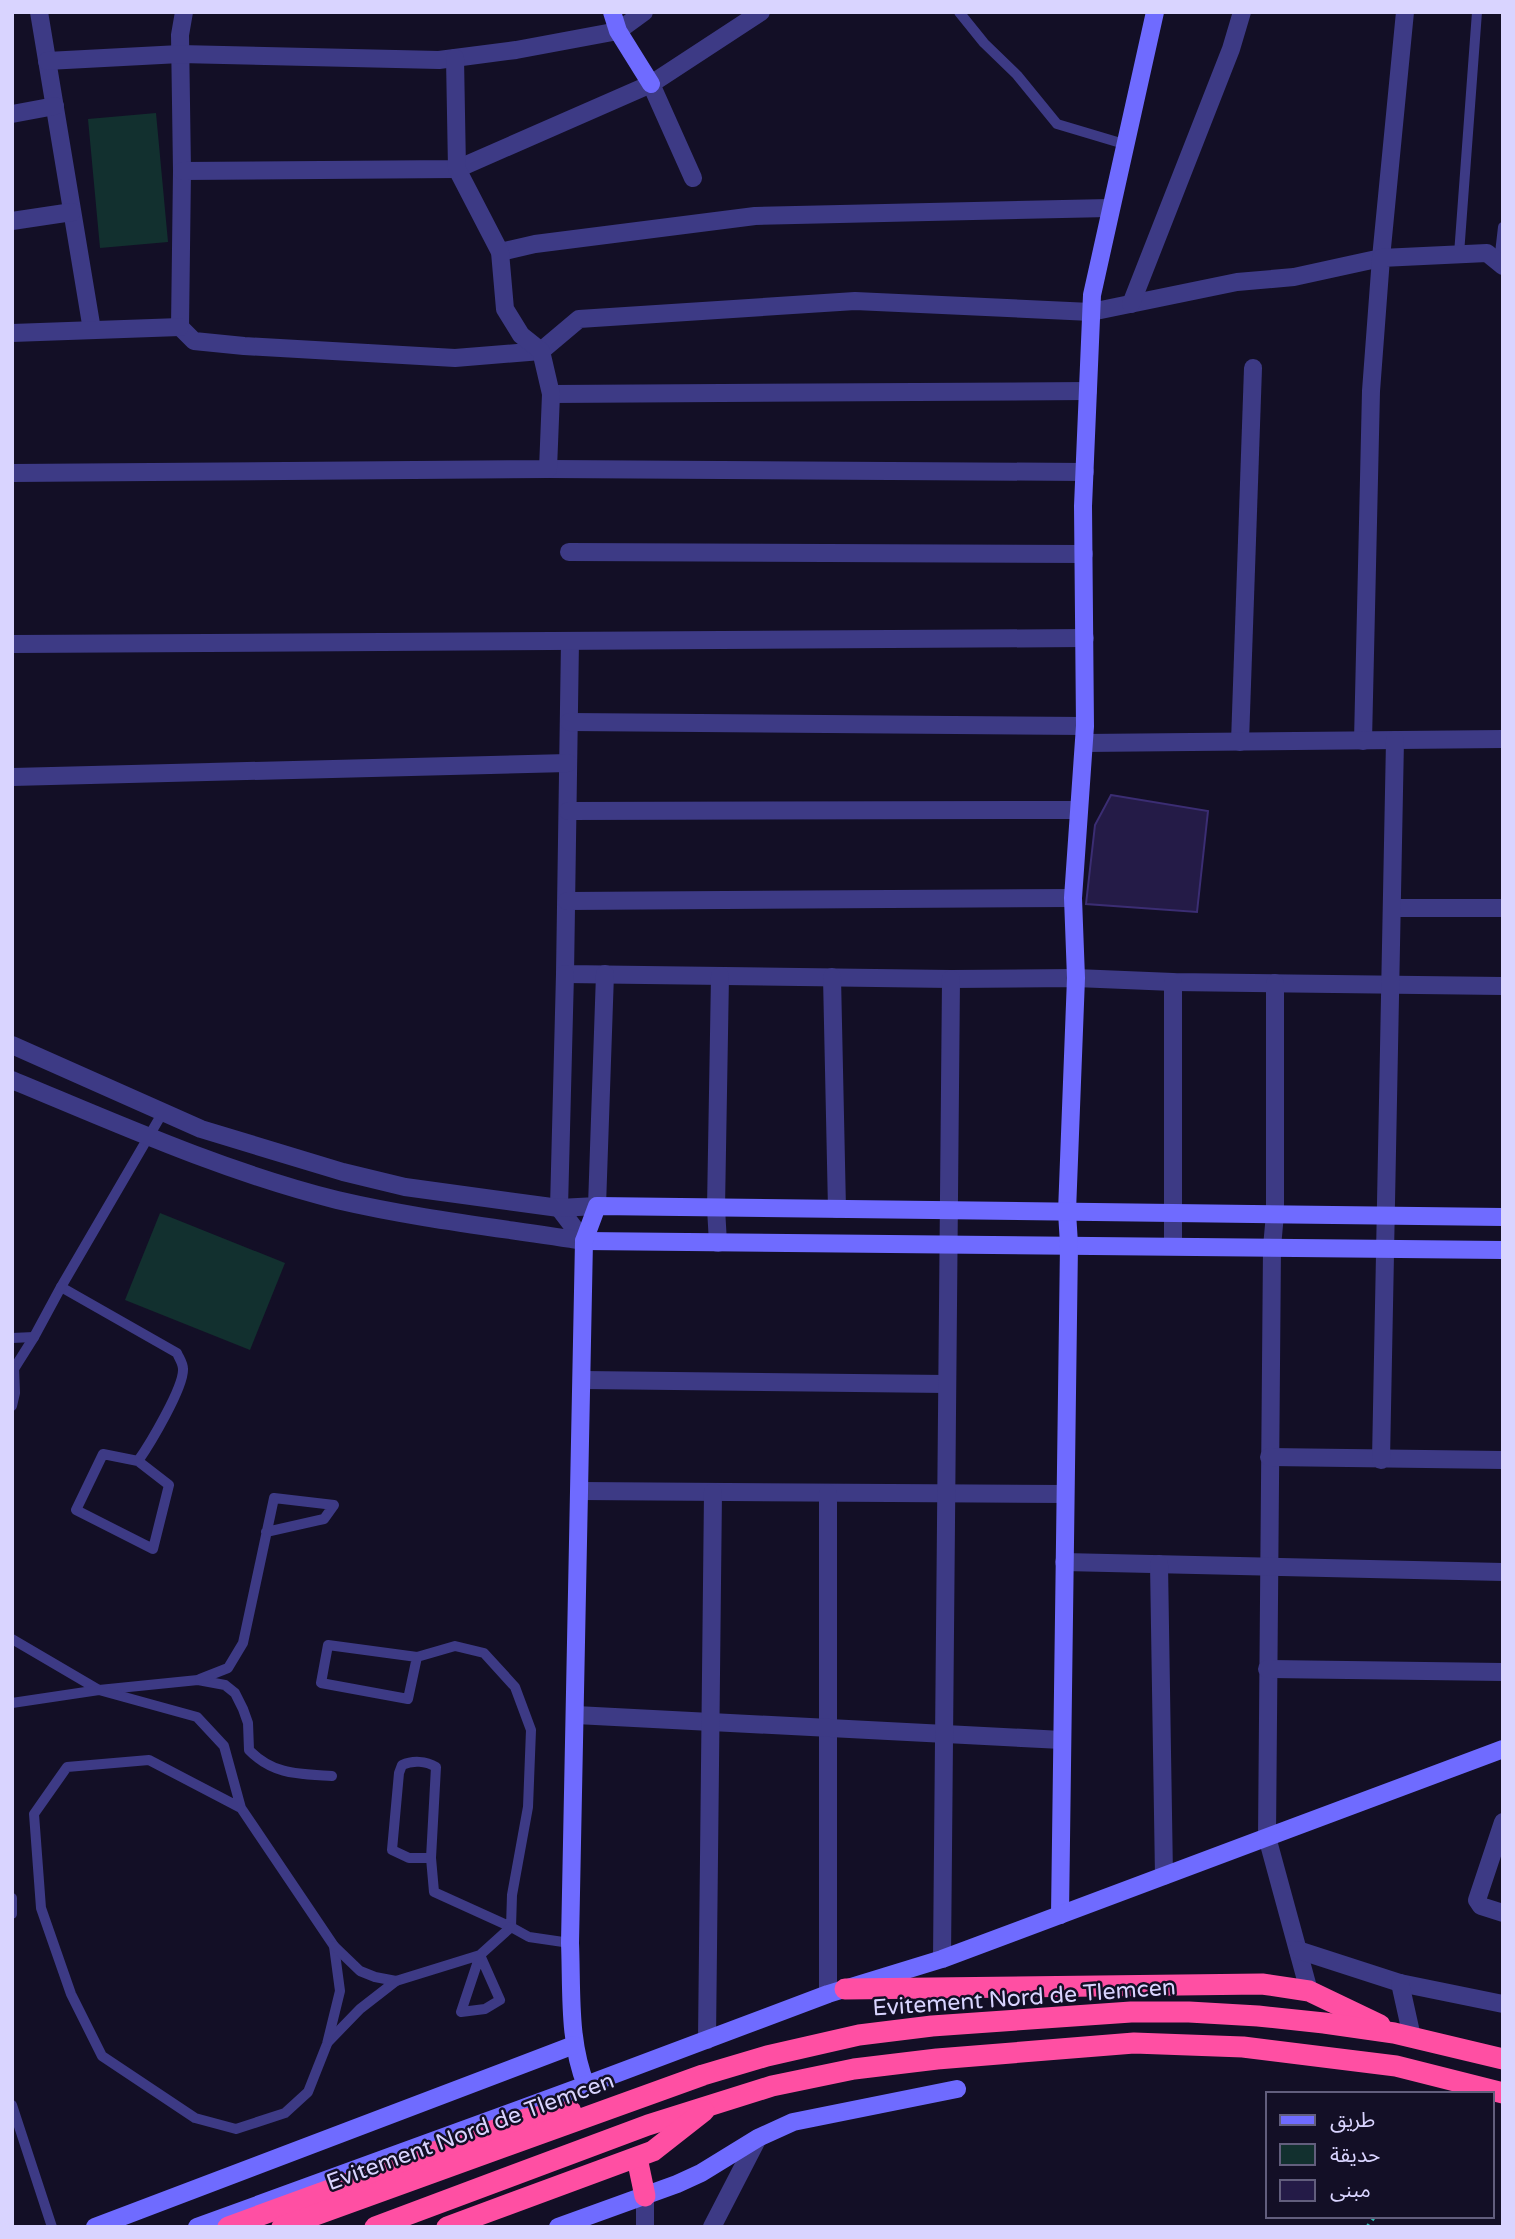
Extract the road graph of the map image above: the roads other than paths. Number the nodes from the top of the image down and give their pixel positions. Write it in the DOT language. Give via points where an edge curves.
graph roads {
  1 [pos="39,12"];
  2 [pos="184,12"];
  3 [pos="612,12"];
  4 [pos="645,12"];
  5 [pos="761,12"];
  6 [pos="959,12"];
  7 [pos="1155,12"];
  8 [pos="1242,12"];
  9 [pos="1405,12"];
  10 [pos="1477,12"];
  11 [pos="618,31"];
  12 [pos="180,54"];
  13 [pos="455,58"];
  14 [pos="47,61"];
  15 [pos="651,84"];
  16 [pos="55,106"];
  17 [pos="12,114"];
  18 [pos="1124,144"];
  19 [pos="457,169"];
  20 [pos="182,171"];
  21 [pos="693,178"];
  22 [pos="1110,208"];
  23 [pos="72,212"];
  24 [pos="12,220"];
  25 [pos="1503,227"];
  26 [pos="500,252"];
  27 [pos="1459,254"];
  28 [pos="1381,258"];
  29 [pos="1501,264"];
  30 [pos="1131,304"];
  31 [pos="1091,312"];
  32 [pos="180,327"];
  33 [pos="92,330"];
  34 [pos="12,333"];
  35 [pos="541,351"];
  36 [pos="1253,368"];
  37 [pos="1088,391"];
  38 [pos="551,394"];
  39 [pos="548,469"];
  40 [pos="12,472"];
  41 [pos="1085,472"];
  42 [pos="569,552"];
  43 [pos="1084,554"];
  44 [pos="1085,638"];
  45 [pos="570,641"];
  46 [pos="12,644"];
  47 [pos="569,722"];
  48 [pos="1085,734"];
  49 [pos="1503,739"];
  50 [pos="1395,740"];
  51 [pos="1363,741"];
  52 [pos="1240,742"];
  53 [pos="568,763"];
  54 [pos="12,776"];
  55 [pos="568,810"];
  56 [pos="1079,810"];
  57 [pos="1073,898"];
  58 [pos="566,901"];
  59 [pos="1392,908"];
  60 [pos="1503,908"];
  61 [pos="565,974"];
  62 [pos="606,974"];
  63 [pos="720,976"];
  64 [pos="832,977"];
  65 [pos="1076,978"];
  66 [pos="951,979"];
  67 [pos="1173,982"];
  68 [pos="1275,983"];
  69 [pos="1390,985"];
  70 [pos="1503,986"];
  71 [pos="12,1045"];
  72 [pos="12,1080"];
  73 [pos="163,1112"];
  74 [pos="147,1136"];
  75 [pos="343,1172"];
  76 [pos="337,1199"];
  77 [pos="597,1206"];
  78 [pos="559,1208"];
  79 [pos="716,1208"];
  80 [pos="837,1209"];
  81 [pos="949,1211"];
  82 [pos="1067,1212"];
  83 [pos="1173,1213"];
  84 [pos="1275,1214"];
  85 [pos="1385,1216"];
  86 [pos="1503,1217"];
  87 [pos="584,1241"];
  88 [pos="718,1243"];
  89 [pos="948,1244"];
  90 [pos="1069,1244"];
  91 [pos="1173,1245"];
  92 [pos="1272,1247"];
  93 [pos="1385,1248"];
  94 [pos="1503,1250"];
  95 [pos="61,1287"];
  96 [pos="34,1337"];
  97 [pos="12,1338"];
  98 [pos="13,1370"];
  99 [pos="583,1380"];
  100 [pos="947,1384"];
  101 [pos="12,1406"];
  102 [pos="1269,1457"];
  103 [pos="1381,1460"];
  104 [pos="1503,1460"];
  105 [pos="138,1461"];
  106 [pos="580,1492"];
  107 [pos="713,1492"];
  108 [pos="828,1493"];
  109 [pos="946,1494"];
  110 [pos="1065,1494"];
  111 [pos="266,1532"];
  112 [pos="1064,1562"];
  113 [pos="1159,1564"];
  114 [pos="1268,1565"];
  115 [pos="1503,1572"];
  116 [pos="12,1639"];
  117 [pos="417,1657"];
  118 [pos="1267,1669"];
  119 [pos="1503,1672"];
  120 [pos="198,1680"];
  121 [pos="99,1690"];
  122 [pos="12,1703"];
  123 [pos="576,1715"];
  124 [pos="710,1722"];
  125 [pos="828,1728"];
  126 [pos="944,1734"];
  127 [pos="1062,1740"];
  128 [pos="1503,1749"];
  129 [pos="332,1776"];
  130 [pos="241,1808"];
  131 [pos="1503,1822"];
  132 [pos="1267,1837"];
  133 [pos="431,1858"];
  134 [pos="1164,1876"];
  135 [pos="12,1898"];
  136 [pos="1503,1913"];
  137 [pos="12,1914"];
  138 [pos="1060,1915"];
  139 [pos="511,1927"];
  140 [pos="570,1943"];
  141 [pos="334,1946"];
  142 [pos="1298,1950"];
  143 [pos="480,1955"];
  144 [pos="942,1959"];
  145 [pos="396,1980"];
  146 [pos="1400,1983"];
  147 [pos="837,1991"];
  148 [pos="1308,1991"];
  149 [pos="1503,2004"];
  150 [pos="1403,2035"];
  151 [pos="708,2040"];
  152 [pos="327,2044"];
  153 [pos="574,2045"];
  154 [pos="1503,2059"];
  155 [pos="586,2085"];
  156 [pos="957,2089"];
  157 [pos="1503,2093"];
  158 [pos="628,2101"];
  159 [pos="713,2104"];
  160 [pos="12,2105"];
  161 [pos="758,2138"];
  162 [pos="637,2158"];
  163 [pos="645,2196"];
  164 [pos="52,2227"];
  165 [pos="95,2227"];
  166 [pos="197,2227"];
  167 [pos="228,2227"];
  168 [pos="282,2227"];
  169 [pos="375,2227"];
  170 [pos="447,2227"];
  171 [pos="558,2227"];
  172 [pos="646,2227"];
  173 [pos="712,2227"];
  1 -- 14 [label="street"];
  2 -- 12 [label="street"];
  3 -- 11 [label="main road"];
  4 -- 11 [label="street"];
  5 -- 15 [label="street"];
  6 -- 18 [label="lane" via="1057,124"];
  7 -- 18 [label="main road"];
  8 -- 30 [label="street"];
  9 -- 28 [label="street"];
  10 -- 27 [label="lane"];
  11 -- 13 [label="street"];
  11 -- 15 [label="main road"];
  12 -- 13 [label="street"];
  12 -- 14 [label="street"];
  12 -- 20 [label="street"];
  13 -- 19 [label="street"];
  14 -- 16 [label="street"];
  15 -- 19 [label="street"];
  15 -- 21 [label="street"];
  16 -- 17 [label="street"];
  16 -- 23 [label="street"];
  18 -- 22 [label="main road"];
  19 -- 20 [label="street"];
  19 -- 26 [label="street"];
  20 -- 32 [label="street"];
  22 -- 26 [label="street" via="755,216"];
  22 -- 31 [label="main road"];
  23 -- 24 [label="street"];
  23 -- 33 [label="street"];
  25 -- 29 [label="lane"];
  26 -- 35 [label="street" via="505,309 521,335"];
  27 -- 28 [label="street"];
  27 -- 29 [label="street" via="1487,253"];
  28 -- 30 [label="street"];
  28 -- 51 [label="street" via="1371,391"];
  30 -- 31 [label="street"];
  31 -- 35 [label="street" via="855,301 579,319"];
  31 -- 37 [label="main road"];
  32 -- 33 [label="street"];
  32 -- 35 [label="street" via="194,341 244,346 455,358"];
  33 -- 34 [label="street"];
  35 -- 38 [label="street"];
  36 -- 52 [label="street"];
  37 -- 38 [label="street"];
  37 -- 41 [label="main road"];
  38 -- 39 [label="street"];
  39 -- 40 [label="street"];
  39 -- 41 [label="street"];
  41 -- 43 [label="main road"];
  42 -- 43 [label="street"];
  43 -- 44 [label="main road"];
  44 -- 45 [label="street"];
  44 -- 48 [label="main road"];
  45 -- 46 [label="street"];
  45 -- 47 [label="street"];
  47 -- 48 [label="street"];
  47 -- 53 [label="street"];
  48 -- 52 [label="street"];
  48 -- 56 [label="main road"];
  49 -- 50 [label="street"];
  50 -- 51 [label="street"];
  50 -- 59 [label="street"];
  51 -- 52 [label="street"];
  53 -- 54 [label="street"];
  53 -- 55 [label="street"];
  55 -- 56 [label="street"];
  55 -- 58 [label="street"];
  56 -- 57 [label="main road"];
  57 -- 58 [label="street"];
  57 -- 65 [label="main road"];
  58 -- 61 [label="street"];
  59 -- 60 [label="street"];
  59 -- 69 [label="street"];
  61 -- 62 [label="street"];
  61 -- 78 [label="street"];
  62 -- 63 [label="street"];
  62 -- 77 [label="street"];
  63 -- 64 [label="street"];
  63 -- 79 [label="street"];
  64 -- 66 [label="street"];
  64 -- 80 [label="street"];
  65 -- 66 [label="street"];
  65 -- 67 [label="street"];
  65 -- 82 [label="main road"];
  66 -- 81 [label="street"];
  67 -- 68 [label="street"];
  67 -- 83 [label="street"];
  68 -- 69 [label="street"];
  68 -- 84 [label="street"];
  69 -- 70 [label="street"];
  69 -- 85 [label="street"];
  71 -- 73 [label="street"];
  72 -- 74 [label="street"];
  73 -- 74 [label="lane"];
  73 -- 75 [label="street" via="201,1129"];
  74 -- 76 [label="street"];
  74 -- 95 [label="lane"];
  75 -- 76 [label="street"];
  75 -- 78 [label="street" via="405,1187"];
  76 -- 87 [label="street"];
  77 -- 78 [label="street"];
  77 -- 79 [label="main road"];
  77 -- 87 [label="main road"];
  78 -- 87 [label="street"];
  79 -- 80 [label="main road"];
  79 -- 88 [label="street"];
  80 -- 81 [label="main road"];
  81 -- 82 [label="main road"];
  81 -- 89 [label="street"];
  82 -- 83 [label="main road"];
  82 -- 90 [label="main road"];
  83 -- 84 [label="main road"];
  83 -- 91 [label="street"];
  84 -- 85 [label="main road"];
  84 -- 92 [label="street"];
  85 -- 86 [label="main road"];
  85 -- 93 [label="street"];
  87 -- 88 [label="main road"];
  87 -- 99 [label="main road"];
  88 -- 89 [label="main road"];
  89 -- 90 [label="main road"];
  89 -- 100 [label="street"];
  90 -- 91 [label="main road"];
  90 -- 110 [label="main road"];
  91 -- 92 [label="main road"];
  92 -- 93 [label="main road"];
  92 -- 102 [label="street"];
  93 -- 94 [label="main road"];
  93 -- 103 [label="street"];
  95 -- 96 [label="lane"];
  95 -- 105 [label="lane" via="177,1353 184,1366 182,1381"];
  96 -- 97 [label="lane"];
  96 -- 98 [label="lane"];
  98 -- 101 [label="lane"];
  99 -- 100 [label="street"];
  99 -- 106 [label="main road"];
  100 -- 109 [label="street"];
  102 -- 103 [label="street"];
  102 -- 114 [label="street"];
  103 -- 104 [label="street"];
  105 -- 105 [label="lane" via="169,1485 153,1549 76,1510 103,1454"];
  106 -- 107 [label="street"];
  106 -- 123 [label="main road"];
  107 -- 108 [label="street"];
  107 -- 124 [label="street"];
  108 -- 109 [label="street"];
  108 -- 125 [label="street"];
  109 -- 110 [label="street"];
  109 -- 126 [label="street"];
  110 -- 112 [label="main road"];
  111 -- 111 [label="lane" via="274,1498 334,1505 324,1519"];
  111 -- 120 [label="lane" via="243,1643 228,1668"];
  112 -- 113 [label="street"];
  112 -- 127 [label="main road"];
  113 -- 114 [label="street"];
  113 -- 134 [label="street"];
  114 -- 115 [label="street"];
  114 -- 118 [label="street"];
  116 -- 121 [label="lane"];
  117 -- 117 [label="lane" via="328,1646 321,1683 408,1699"];
  117 -- 139 [label="lane" via="455,1646 484,1653 515,1687 531,1730 528,1807"];
  118 -- 119 [label="street"];
  118 -- 132 [label="street"];
  120 -- 121 [label="lane"];
  120 -- 129 [label="lane" via="225,1685 235,1693 247,1723 249,1750 262,1763 294,1774"];
  121 -- 122 [label="lane"];
  121 -- 130 [label="lane" via="197,1717 224,1746"];
  123 -- 124 [label="street"];
  123 -- 140 [label="main road"];
  124 -- 125 [label="street"];
  124 -- 151 [label="street"];
  125 -- 126 [label="street"];
  125 -- 147 [label="street"];
  126 -- 127 [label="street"];
  126 -- 144 [label="street"];
  127 -- 138 [label="main road"];
  128 -- 132 [label="main road"];
  130 -- 141 [label="lane"];
  130 -- 152 [label="lane" via="149,1760 67,1767 34,1814 41,1908 71,1994 102,2056 195,2118 236,2129 285,2113 308,2092"];
  131 -- 136 [label="street" via="1477,1899 1481,1906"];
  132 -- 134 [label="main road"];
  132 -- 142 [label="street"];
  133 -- 133 [label="lane" via="436,1767 409,1762 399,1773 392,1850 409,1858"];
  133 -- 139 [label="lane" via="435,1892"];
  134 -- 138 [label="main road"];
  135 -- 137 [label="lane"];
  138 -- 144 [label="main road"];
  139 -- 140 [label="lane" via="529,1937"];
  139 -- 143 [label="lane"];
  140 -- 153 [label="main road"];
  141 -- 145 [label="lane" via="360,1970"];
  141 -- 152 [label="lane" via="340,1991"];
  142 -- 146 [label="street"];
  142 -- 148 [label="street"];
  143 -- 143 [label="lane" via="470,1989 461,2012 485,2009 500,2000"];
  143 -- 145 [label="lane"];
  144 -- 147 [label="main road"];
  145 -- 152 [label="lane"];
  146 -- 149 [label="street"];
  146 -- 150 [label="street"];
  147 -- 148 [label="highway" via="1262,1984"];
  147 -- 151 [label="main road"];
  148 -- 150 [label="highway"];
  150 -- 154 [label="highway, Evitement Nord de Tlemcen"];
  150 -- 158 [label="highway, Evitement Nord de Tlemcen" via="1189,2012 932,2026 859,2035 767,2056"];
  151 -- 155 [label="main road"];
  153 -- 155 [label="main road"];
  153 -- 165 [label="main road"];
  155 -- 166 [label="main road"];
  156 -- 161 [label="main road" via="811,2118"];
  157 -- 159 [label="highway" via="1396,2066 1318,2054 1134,2043 854,2069"];
  158 -- 167 [label="highway" via="526,2119"];
  158 -- 168 [label="highway, Evitement Nord de Tlemcen"];
  159 -- 162 [label="highway" via="668,2141"];
  159 -- 169 [label="highway"];
  160 -- 164 [label="lane"];
  161 -- 163 [label="main road" via="701,2173"];
  161 -- 173 [label="street"];
  162 -- 163 [label="highway"];
  162 -- 170 [label="highway"];
  163 -- 171 [label="main road"];
  163 -- 172 [label="street"];
}
